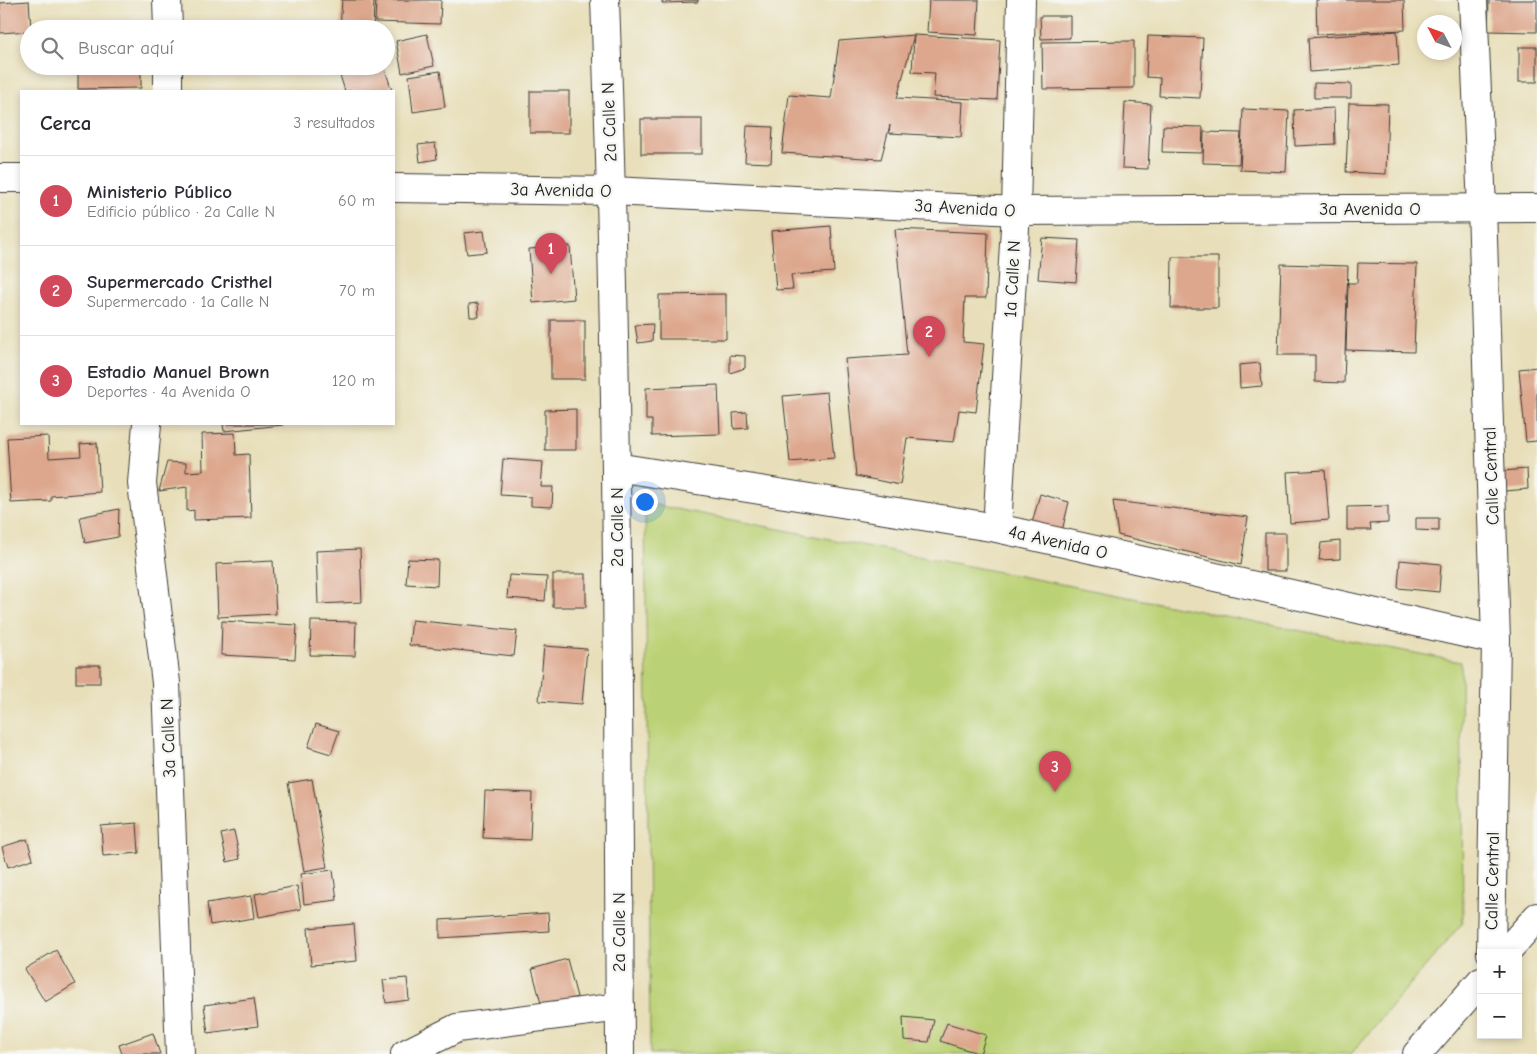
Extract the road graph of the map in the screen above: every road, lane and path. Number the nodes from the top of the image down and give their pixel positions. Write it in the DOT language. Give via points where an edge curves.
graph roads {
  1 [pos="167,0"];
  2 [pos="605,0"];
  3 [pos="1021,0"];
  4 [pos="1473,0"];
  5 [pos="168,20"];
  6 [pos="168,75"];
  7 [pos="168,90"];
  8 [pos="0,178"];
  9 [pos="20,178"];
  10 [pos="395,188"];
  11 [pos="612,191"];
  12 [pos="1482,208"];
  13 [pos="1537,208"];
  14 [pos="1016,210"];
  15 [pos="147,425"];
  16 [pos="616,466"];
  17 [pos="997,528"];
  18 [pos="1496,640"];
  19 [pos="1537,917"];
  20 [pos="1491,949"];
  21 [pos="1509,949"];
  22 [pos="1477,985"];
  23 [pos="620,1007"];
  24 [pos="180,1054"];
  25 [pos="405,1054"];
  26 [pos="620,1054"];
  27 [pos="1416,1054"];
  1 -- 5 [label="street"];
  2 -- 11 [label="street, 2a Calle N"];
  3 -- 14 [label="street, 1a Calle N"];
  4 -- 12 [label="street, Calle Central"];
  6 -- 7 [label="street"];
  8 -- 9 [label="street"];
  10 -- 11 [label="street, 3a Avenida O"];
  11 -- 14 [label="street, 3a Avenida O"];
  11 -- 16 [label="street, 2a Calle N"];
  12 -- 13 [label="street, 3a Avenida O"];
  12 -- 14 [label="street, 3a Avenida O"];
  12 -- 18 [label="street, Calle Central"];
  14 -- 17 [label="street, 1a Calle N"];
  15 -- 24 [label="street, 3a Calle N" via="142,483 166,683"];
  16 -- 17 [label="street, 4a Avenida O"];
  16 -- 23 [label="street, 2a Calle N"];
  17 -- 18 [label="street, 4a Avenida O"];
  18 -- 20 [label="street, Calle Central"];
  19 -- 21 [label="street"];
  22 -- 27 [label="street"];
  23 -- 25 [label="street" via="457,1028"];
  23 -- 26 [label="street, 2a Calle N"];
}
